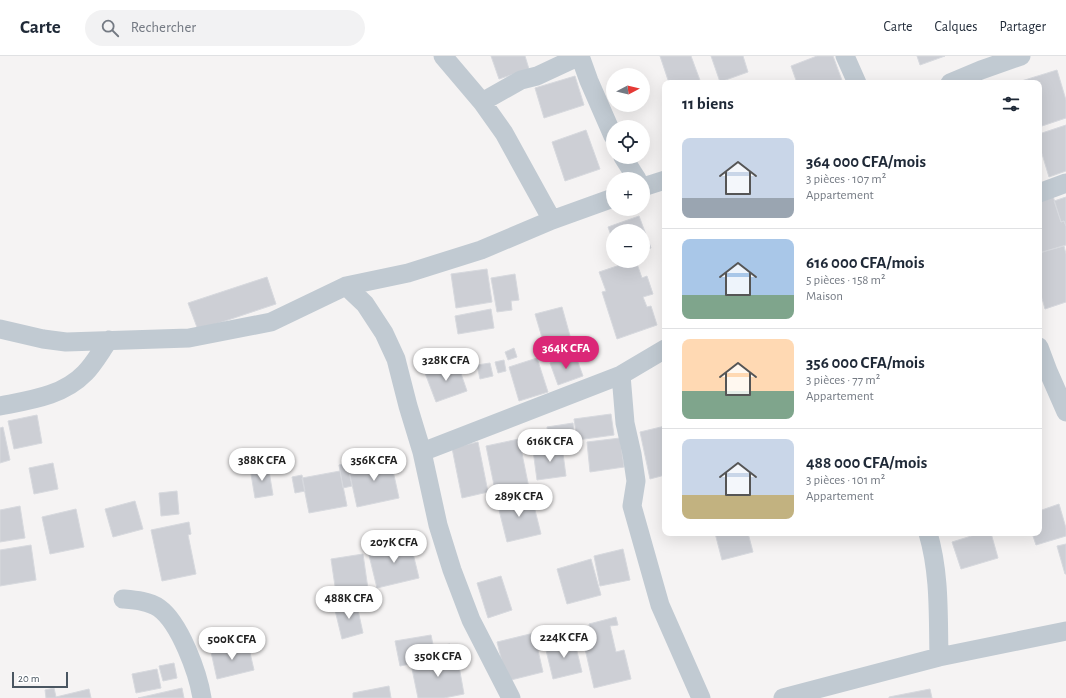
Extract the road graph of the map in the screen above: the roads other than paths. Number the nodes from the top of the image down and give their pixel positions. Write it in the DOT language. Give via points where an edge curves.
graph roads {
  1 [pos="443,56"];
  2 [pos="580,56"];
  3 [pos="845,56"];
  4 [pos="1021,56"];
  5 [pos="856,80"];
  6 [pos="957,80"];
  7 [pos="482,102"];
  8 [pos="606,120"];
  9 [pos="662,181"];
  10 [pos="650,183"];
  11 [pos="1066,183"];
  12 [pos="1042,192"];
  13 [pos="606,201"];
  14 [pos="552,220"];
  15 [pos="346,286"];
  16 [pos="0,329"];
  17 [pos="109,340"];
  18 [pos="662,351"];
  19 [pos="1042,354"];
  20 [pos="620,375"];
  21 [pos="0,406"];
  22 [pos="1066,412"];
  23 [pos="422,452"];
  24 [pos="929,536"];
  25 [pos="123,598"];
  26 [pos="1066,631"];
  27 [pos="939,657"];
  28 [pos="202,698"];
  29 [pos="511,698"];
  30 [pos="701,698"];
  31 [pos="783,698"];
  1 -- 7 [label="street"];
  2 -- 7 [label="street" via="538,76 521,80"];
  2 -- 8 [label="street"];
  3 -- 5 [label="street"];
  4 -- 6 [label="street"];
  7 -- 14 [label="street" via="504,133"];
  9 -- 10 [label="street"];
  11 -- 12 [label="street"];
  13 -- 14 [label="street"];
  14 -- 15 [label="street" via="481,250 408,273"];
  15 -- 17 [label="street" via="271,322 189,338"];
  15 -- 23 [label="street" via="365,304 384,333 396,359"];
  16 -- 17 [label="street" via="66,342"];
  17 -- 21 [label="street" via="86,373 69,386 46,396"];
  18 -- 20 [label="street"];
  19 -- 22 [label="street"];
  20 -- 23 [label="street"];
  20 -- 30 [label="street" via="636,481 632,506 660,605"];
  23 -- 29 [label="street" via="438,525 452,570 471,620"];
  24 -- 27 [label="street" via="938,582"];
  25 -- 28 [label="street" via="141,601 158,608 175,625 190,658"];
  26 -- 27 [label="street"];
  27 -- 31 [label="street"];
}
